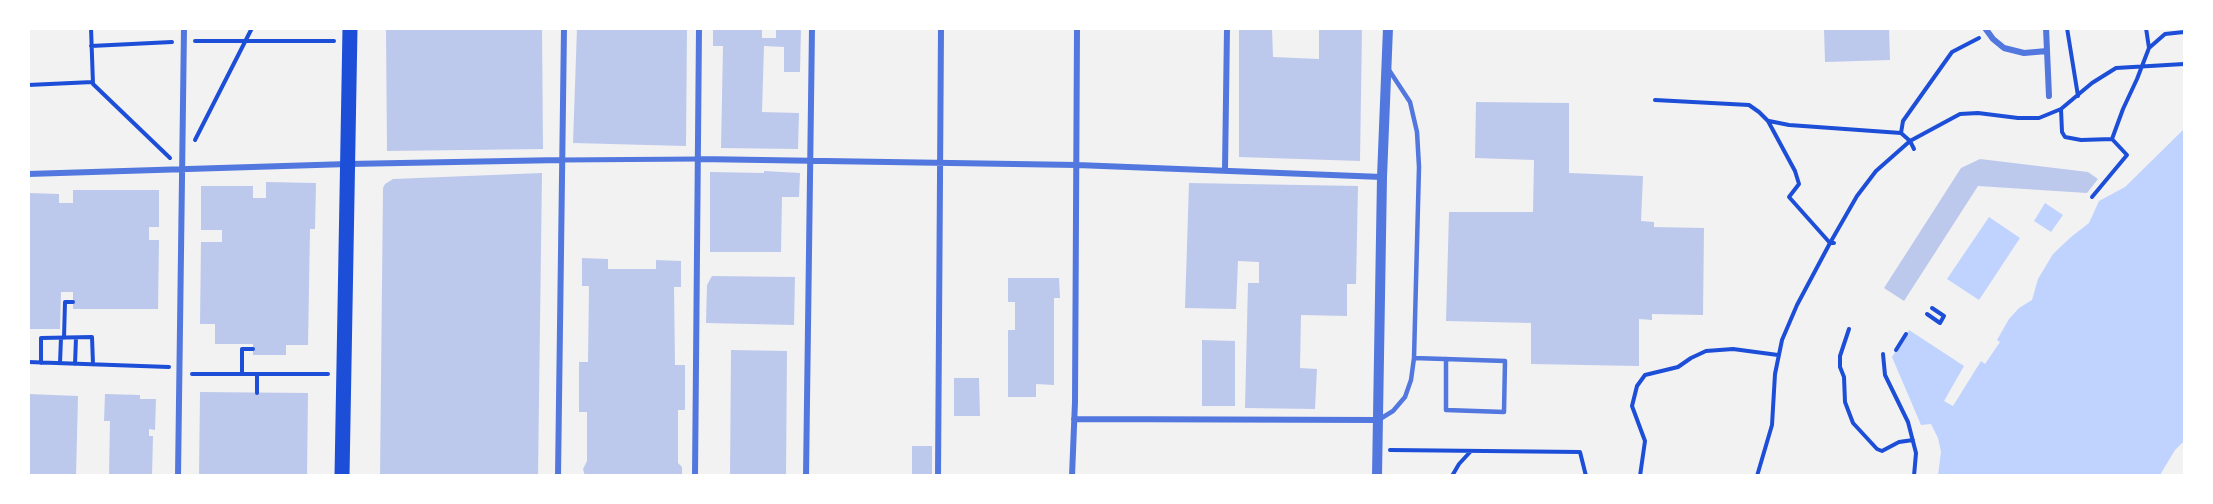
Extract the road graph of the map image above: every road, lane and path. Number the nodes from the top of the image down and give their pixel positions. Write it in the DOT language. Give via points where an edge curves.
graph roads {
  1 [pos="91,28"];
  2 [pos="183,28"];
  3 [pos="252,28"];
  4 [pos="564,28"];
  5 [pos="699,28"];
  6 [pos="812,28"];
  7 [pos="941,28"];
  8 [pos="1077,28"];
  9 [pos="1227,28"];
  10 [pos="1388,28"];
  11 [pos="2046,28"];
  12 [pos="2067,28"];
  13 [pos="2146,28"];
  14 [pos="2170,28"];
  15 [pos="1986,31"];
  16 [pos="2175,32"];
  17 [pos="2184,32"];
  18 [pos="350,35"];
  19 [pos="183,41"];
  20 [pos="246,41"];
  21 [pos="91,46"];
  22 [pos="2149,48"];
  23 [pos="2047,51"];
  24 [pos="2184,64"];
  25 [pos="1386,65"];
  26 [pos="2141,68"];
  27 [pos="93,82"];
  28 [pos="28,85"];
  29 [pos="2049,96"];
  30 [pos="2078,96"];
  31 [pos="1655,100"];
  32 [pos="2061,110"];
  33 [pos="1768,121"];
  34 [pos="1901,133"];
  35 [pos="2112,139"];
  36 [pos="1910,141"];
  37 [pos="1914,149"];
  38 [pos="699,159"];
  39 [pos="561,160"];
  40 [pos="810,161"];
  41 [pos="941,163"];
  42 [pos="348,164"];
  43 [pos="1077,165"];
  44 [pos="180,168"];
  45 [pos="1225,170"];
  46 [pos="28,174"];
  47 [pos="1382,177"];
  48 [pos="2092,196"];
  49 [pos="1832,243"];
  50 [pos="73,302"];
  51 [pos="1932,308"];
  52 [pos="1927,314"];
  53 [pos="1849,329"];
  54 [pos="1906,334"];
  55 [pos="63,338"];
  56 [pos="76,338"];
  57 [pos="253,349"];
  58 [pos="1896,350"];
  59 [pos="1884,354"];
  60 [pos="1778,355"];
  61 [pos="1414,358"];
  62 [pos="1446,359"];
  63 [pos="28,362"];
  64 [pos="41,363"];
  65 [pos="60,363"];
  66 [pos="75,364"];
  67 [pos="93,364"];
  68 [pos="178,370"];
  69 [pos="242,374"];
  70 [pos="257,374"];
  71 [pos="344,374"];
  72 [pos="257,393"];
  73 [pos="1074,419"];
  74 [pos="1378,420"];
  75 [pos="1913,440"];
  76 [pos="1377,450"];
  77 [pos="1472,451"];
  78 [pos="177,476"];
  79 [pos="342,476"];
  80 [pos="558,476"];
  81 [pos="696,476"];
  82 [pos="806,476"];
  83 [pos="938,476"];
  84 [pos="1072,476"];
  85 [pos="1377,476"];
  86 [pos="1452,476"];
  87 [pos="1586,476"];
  88 [pos="1640,476"];
  89 [pos="1757,476"];
  90 [pos="1914,476"];
  1 -- 21 [label="path"];
  2 -- 19 [label="street"];
  3 -- 20 [label="path"];
  4 -- 39 [label="street"];
  5 -- 38 [label="street"];
  6 -- 40 [label="street"];
  7 -- 41 [label="street"];
  8 -- 43 [label="street"];
  9 -- 45 [label="street"];
  10 -- 25 [label="street"];
  11 -- 23 [label="street"];
  12 -- 30 [label="path"];
  13 -- 22 [label="path"];
  14 -- 16 [label="path"];
  15 -- 23 [label="street" via="2012,51"];
  15 -- 34 [label="path" via="1952,52 1903,121"];
  16 -- 17 [label="path"];
  16 -- 22 [label="path" via="2165,34"];
  18 -- 20 [label="path"];
  18 -- 42 [label="main road"];
  19 -- 20 [label="path"];
  19 -- 21 [label="path"];
  19 -- 44 [label="street"];
  20 -- 44 [label="path"];
  21 -- 27 [label="path"];
  22 -- 26 [label="path"];
  23 -- 29 [label="street"];
  24 -- 26 [label="path"];
  25 -- 47 [label="street"];
  25 -- 61 [label="lane" via="1410,102 1417,132"];
  26 -- 30 [label="path" via="2116,68"];
  26 -- 35 [label="path"];
  27 -- 28 [label="path"];
  27 -- 44 [label="path"];
  30 -- 32 [label="path"];
  31 -- 33 [label="path" via="1749,105"];
  32 -- 35 [label="path" via="2065,137"];
  32 -- 36 [label="path" via="2039,118 1960,114"];
  33 -- 34 [label="path"];
  33 -- 49 [label="path" via="1796,171 1799,184 1789,197"];
  34 -- 36 [label="path"];
  35 -- 48 [label="path" via="2127,155"];
  36 -- 37 [label="path"];
  36 -- 49 [label="path" via="1876,171"];
  38 -- 39 [label="street"];
  38 -- 40 [label="street"];
  38 -- 81 [label="street"];
  39 -- 42 [label="street"];
  39 -- 80 [label="street"];
  40 -- 41 [label="street"];
  40 -- 82 [label="street"];
  41 -- 43 [label="street"];
  41 -- 83 [label="street"];
  42 -- 44 [label="street"];
  42 -- 71 [label="main road"];
  43 -- 45 [label="street"];
  43 -- 73 [label="street"];
  44 -- 46 [label="street"];
  44 -- 68 [label="street"];
  45 -- 47 [label="street"];
  47 -- 74 [label="street"];
  49 -- 60 [label="path" via="1797,305"];
  50 -- 55 [label="path" via="65,302"];
  51 -- 52 [label="path" via="1944,316 1940,322"];
  53 -- 75 [label="path" via="1840,367 1845,402 1853,423 1882,451"];
  54 -- 58 [label="path"];
  55 -- 56 [label="path"];
  55 -- 64 [label="path" via="40,338"];
  55 -- 65 [label="path"];
  56 -- 66 [label="path"];
  56 -- 67 [label="path" via="92,337"];
  57 -- 69 [label="path" via="242,349"];
  59 -- 75 [label="path" via="1885,375"];
  60 -- 88 [label="path" via="1733,349 1706,351 1678,367 1646,375 1637,386 1632,406 1645,441"];
  60 -- 89 [label="path" via="1772,425"];
  61 -- 62 [label="lane"];
  61 -- 74 [label="lane" via="1405,397 1394,411"];
  62 -- 62 [label="lane" via="1505,361 1504,412 1446,410"];
  63 -- 64 [label="path"];
  64 -- 65 [label="path"];
  65 -- 66 [label="path"];
  66 -- 67 [label="path"];
  67 -- 68 [label="path"];
  68 -- 69 [label="path"];
  68 -- 78 [label="street"];
  69 -- 70 [label="path"];
  70 -- 71 [label="path"];
  70 -- 72 [label="path"];
  71 -- 79 [label="main road"];
  73 -- 74 [label="street"];
  73 -- 84 [label="street"];
  74 -- 76 [label="street"];
  75 -- 90 [label="path" via="1917,462"];
  76 -- 77 [label="path"];
  76 -- 85 [label="street"];
  77 -- 86 [label="path"];
  77 -- 87 [label="path" via="1580,452"];
}
